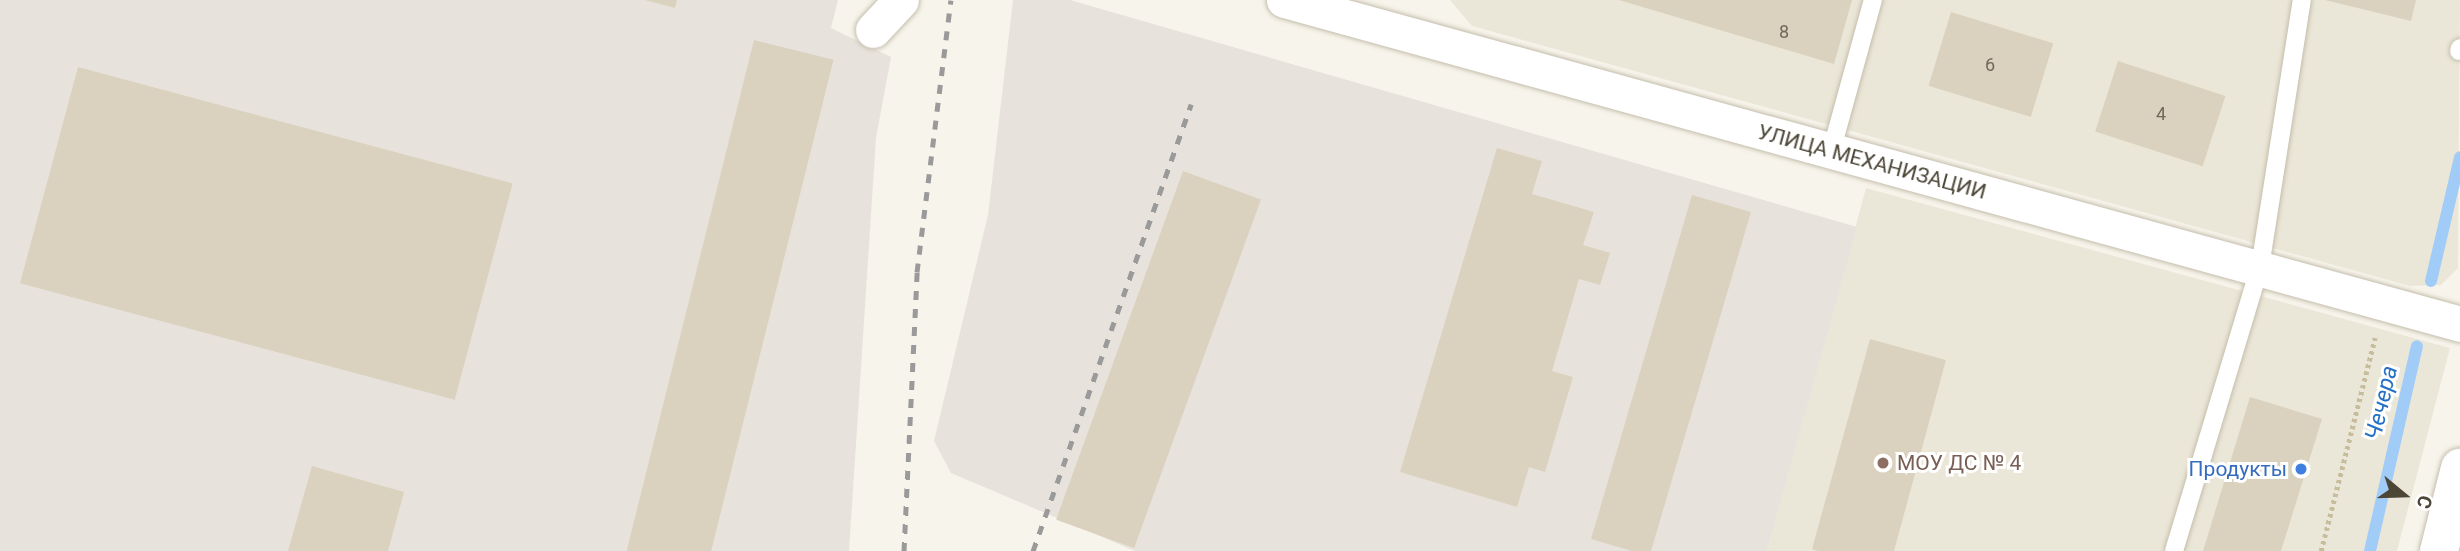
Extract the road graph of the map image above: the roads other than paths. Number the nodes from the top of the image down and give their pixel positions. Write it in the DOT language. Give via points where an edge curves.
graph roads {
  1 [pos="901,0"];
  2 [pos="1284,0"];
  3 [pos="1873,0"];
  4 [pos="2302,0"];
  5 [pos="1390,15"];
  6 [pos="873,30"];
  7 [pos="1831,152"];
  8 [pos="2260,267"];
  9 [pos="2460,324"];
  10 [pos="2460,468"];
  11 [pos="2174,551"];
  12 [pos="2439,551"];
  1 -- 6 [label="street"];
  2 -- 5 [label="street, УЛИЦА МЕХАНИЗАЦИИ"];
  3 -- 7 [label="lane"];
  4 -- 8 [label="lane"];
  5 -- 7 [label="street, УЛИЦА МЕХАНИЗАЦИИ"];
  7 -- 8 [label="street, УЛИЦА МЕХАНИЗАЦИИ"];
  8 -- 9 [label="street, УЛИЦА МЕХАНИЗАЦИИ"];
  8 -- 11 [label="lane"];
  10 -- 12 [label="street"];
}
